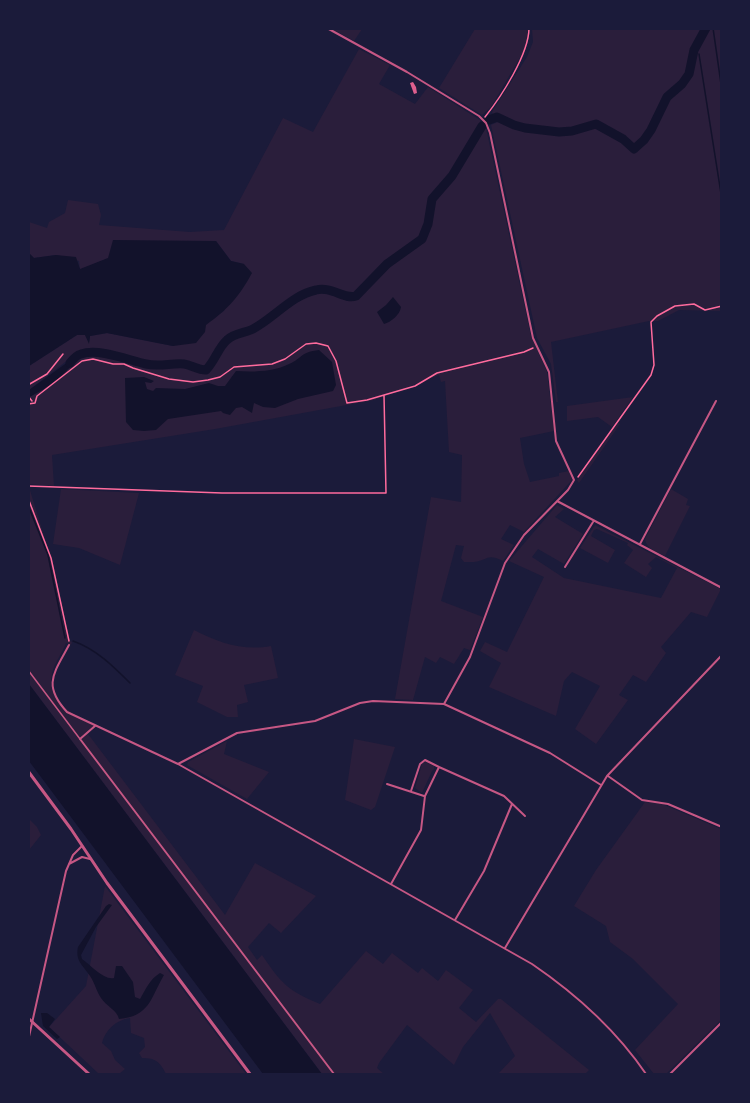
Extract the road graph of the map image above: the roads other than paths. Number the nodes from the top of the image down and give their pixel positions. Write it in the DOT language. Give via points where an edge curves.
graph roads {
  1 [pos="327,28"];
  2 [pos="716,401"];
  3 [pos="557,501"];
  4 [pos="593,522"];
  5 [pos="640,545"];
  6 [pos="566,567"];
  7 [pos="722,588"];
  8 [pos="69,645"];
  9 [pos="722,656"];
  10 [pos="28,670"];
  11 [pos="444,704"];
  12 [pos="95,726"];
  13 [pos="80,739"];
  14 [pos="178,765"];
  15 [pos="439,767"];
  16 [pos="28,771"];
  17 [pos="607,776"];
  18 [pos="387,783"];
  19 [pos="601,784"];
  20 [pos="411,791"];
  21 [pos="425,796"];
  22 [pos="512,804"];
  23 [pos="525,816"];
  24 [pos="722,827"];
  25 [pos="82,846"];
  26 [pos="90,859"];
  27 [pos="69,864"];
  28 [pos="391,884"];
  29 [pos="455,920"];
  30 [pos="505,948"];
  31 [pos="28,1018"];
  32 [pos="722,1022"];
  33 [pos="33,1023"];
  34 [pos="28,1041"];
  35 [pos="89,1074"];
  36 [pos="250,1074"];
  37 [pos="333,1074"];
  38 [pos="646,1074"];
  39 [pos="670,1074"];
  1 -- 3 [label="street" via="407,72 485,122 536,346 549,372 557,444 574,480"];
  2 -- 5 [label="street"];
  3 -- 4 [label="street"];
  3 -- 11 [label="street" via="524,535 505,563 470,657"];
  4 -- 5 [label="street"];
  4 -- 6 [label="street"];
  5 -- 7 [label="street"];
  8 -- 12 [label="street" via="51,681 54,693 67,712"];
  9 -- 17 [label="street"];
  10 -- 13 [label="lane"];
  11 -- 14 [label="street" via="360,703 315,721 237,733"];
  11 -- 19 [label="street" via="550,753"];
  12 -- 13 [label="street"];
  12 -- 14 [label="street"];
  13 -- 37 [label="street"];
  14 -- 28 [label="street"];
  15 -- 20 [label="street" via="423,761"];
  15 -- 21 [label="street"];
  15 -- 22 [label="street" via="504,796"];
  16 -- 25 [label="street"];
  17 -- 19 [label="street"];
  17 -- 24 [label="street" via="642,800 668,804"];
  18 -- 20 [label="street"];
  19 -- 30 [label="street"];
  20 -- 21 [label="street"];
  21 -- 28 [label="street" via="423,826"];
  22 -- 23 [label="street"];
  22 -- 29 [label="street" via="483,871"];
  25 -- 26 [label="street"];
  25 -- 27 [label="street"];
  26 -- 27 [label="street" via="82,857"];
  26 -- 36 [label="street"];
  27 -- 33 [label="street"];
  28 -- 29 [label="street"];
  29 -- 30 [label="street"];
  30 -- 38 [label="street" via="585,1005"];
  31 -- 33 [label="street"];
  32 -- 39 [label="street"];
  33 -- 34 [label="street"];
  33 -- 35 [label="street"];
}
